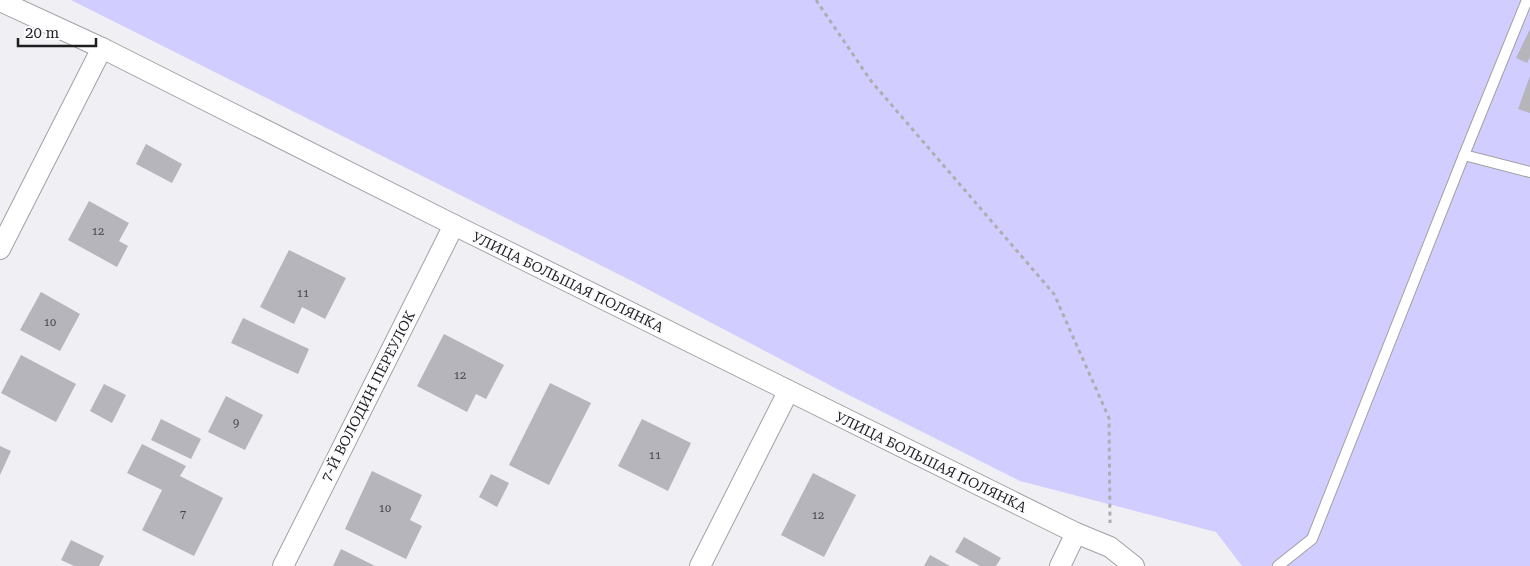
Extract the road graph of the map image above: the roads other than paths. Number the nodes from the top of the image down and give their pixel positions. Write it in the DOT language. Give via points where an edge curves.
graph roads {
  1 [pos="1527,0"];
  2 [pos="0,1"];
  3 [pos="102,48"];
  4 [pos="1464,154"];
  5 [pos="1530,172"];
  6 [pos="454,225"];
  7 [pos="0,249"];
  8 [pos="788,392"];
  9 [pos="1076,533"];
  10 [pos="283,566"];
  11 [pos="700,566"];
  12 [pos="1060,566"];
  13 [pos="1134,566"];
  14 [pos="1278,566"];
  1 -- 4 [label="lane"];
  2 -- 3 [label="street, УЛИЦА БОЛЬШАЯ ПОЛЯНКА"];
  3 -- 6 [label="street, УЛИЦА БОЛЬШАЯ ПОЛЯНКА"];
  3 -- 7 [label="street"];
  4 -- 5 [label="lane"];
  4 -- 14 [label="lane" via="1312,539"];
  6 -- 8 [label="street, УЛИЦА БОЛЬШАЯ ПОЛЯНКА"];
  6 -- 10 [label="street, 7-Й ВОЛОДИН ПЕРЕУЛОК"];
  8 -- 9 [label="street, УЛИЦА БОЛЬШАЯ ПОЛЯНКА"];
  8 -- 11 [label="street"];
  9 -- 12 [label="street"];
  9 -- 13 [label="street, УЛИЦА БОЛЬШАЯ ПОЛЯНКА" via="1110,547"];
}
